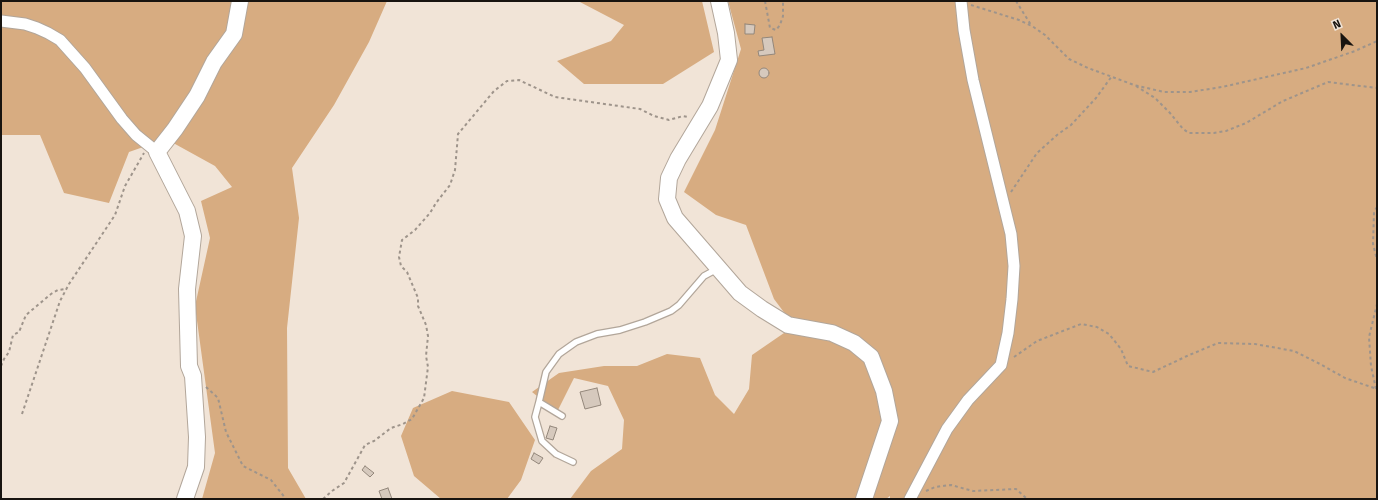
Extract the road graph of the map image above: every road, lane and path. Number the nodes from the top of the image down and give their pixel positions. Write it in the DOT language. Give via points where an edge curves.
graph roads {
  1 [pos="240,1"];
  2 [pos="719,1"];
  3 [pos="765,1"];
  4 [pos="783,1"];
  5 [pos="961,1"];
  6 [pos="1016,1"];
  7 [pos="1,21"];
  8 [pos="1032,26"];
  9 [pos="1377,41"];
  10 [pos="1112,76"];
  11 [pos="1134,85"];
  12 [pos="1377,88"];
  13 [pos="701,121"];
  14 [pos="153,149"];
  15 [pos="1003,200"];
  16 [pos="1377,207"];
  17 [pos="1377,260"];
  18 [pos="719,268"];
  19 [pos="66,289"];
  20 [pos="1377,292"];
  21 [pos="1001,365"];
  22 [pos="1,366"];
  23 [pos="193,376"];
  24 [pos="1377,389"];
  25 [pos="539,402"];
  26 [pos="22,414"];
  27 [pos="562,416"];
  28 [pos="573,462"];
  29 [pos="923,493"];
  30 [pos="185,499"];
  31 [pos="286,499"];
  32 [pos="323,499"];
  33 [pos="864,499"];
  34 [pos="910,499"];
  35 [pos="1027,499"];
  1 -- 14 [label="street" via="234,34 214,62 197,96 175,129"];
  2 -- 13 [label="street" via="729,60"];
  3 -- 4 [label="path" via="770,28 776,30 780,25"];
  5 -- 8 [label="path"];
  5 -- 15 [label="street" via="974,80"];
  6 -- 8 [label="path"];
  7 -- 14 [label="street" via="25,24 60,40 85,68 122,119"];
  8 -- 10 [label="path" via="1069,59"];
  9 -- 11 [label="path" via="1306,68 1222,87 1190,92 1164,92"];
  10 -- 11 [label="path"];
  10 -- 15 [label="path" via="1071,125 1037,153 1013,191"];
  11 -- 12 [label="path" via="1155,98 1189,133 1226,131 1246,123 1283,101 1328,82"];
  13 -- 18 [label="street" via="669,178 666,199 675,218"];
  13 -- 32 [label="path" via="683,116 669,120 640,109 555,97 519,80 507,81 494,91 458,134 455,170 450,185 430,213 402,240 399,257 401,266 408,272 428,336 424,398 412,419 391,428 374,442 365,445 344,483"];
  14 -- 19 [label="path" via="145,150 125,186 115,214"];
  14 -- 23 [label="street" via="187,211 193,236 187,289 189,366"];
  15 -- 21 [label="street" via="1012,234 1014,266 1008,333"];
  16 -- 17 [label="path" via="1374,212 1373,244"];
  18 -- 25 [label="lane" via="704,276 671,311 645,322 576,342 559,354 546,372"];
  18 -- 33 [label="street" via="740,293 788,325 832,333 854,343 871,357 884,391 890,422"];
  19 -- 22 [label="path" via="51,294 26,315 19,332 13,335 9,352"];
  19 -- 26 [label="path"];
  20 -- 24 [label="path" via="1377,304 1369,337 1371,366"];
  21 -- 24 [label="path" via="1037,341 1080,324 1097,327 1109,334 1121,349 1128,366 1153,372 1218,343 1255,344 1294,351 1345,378"];
  21 -- 34 [label="street" via="968,400 947,429"];
  23 -- 30 [label="street" via="196,467"];
  23 -- 31 [label="path" via="218,398 226,432 243,466 271,480"];
  25 -- 27 [label="lane"];
  25 -- 28 [label="lane" via="535,417 542,440 556,454"];
  29 -- 35 [label="path" via="935,487 950,485 973,491 1016,489"];
}
